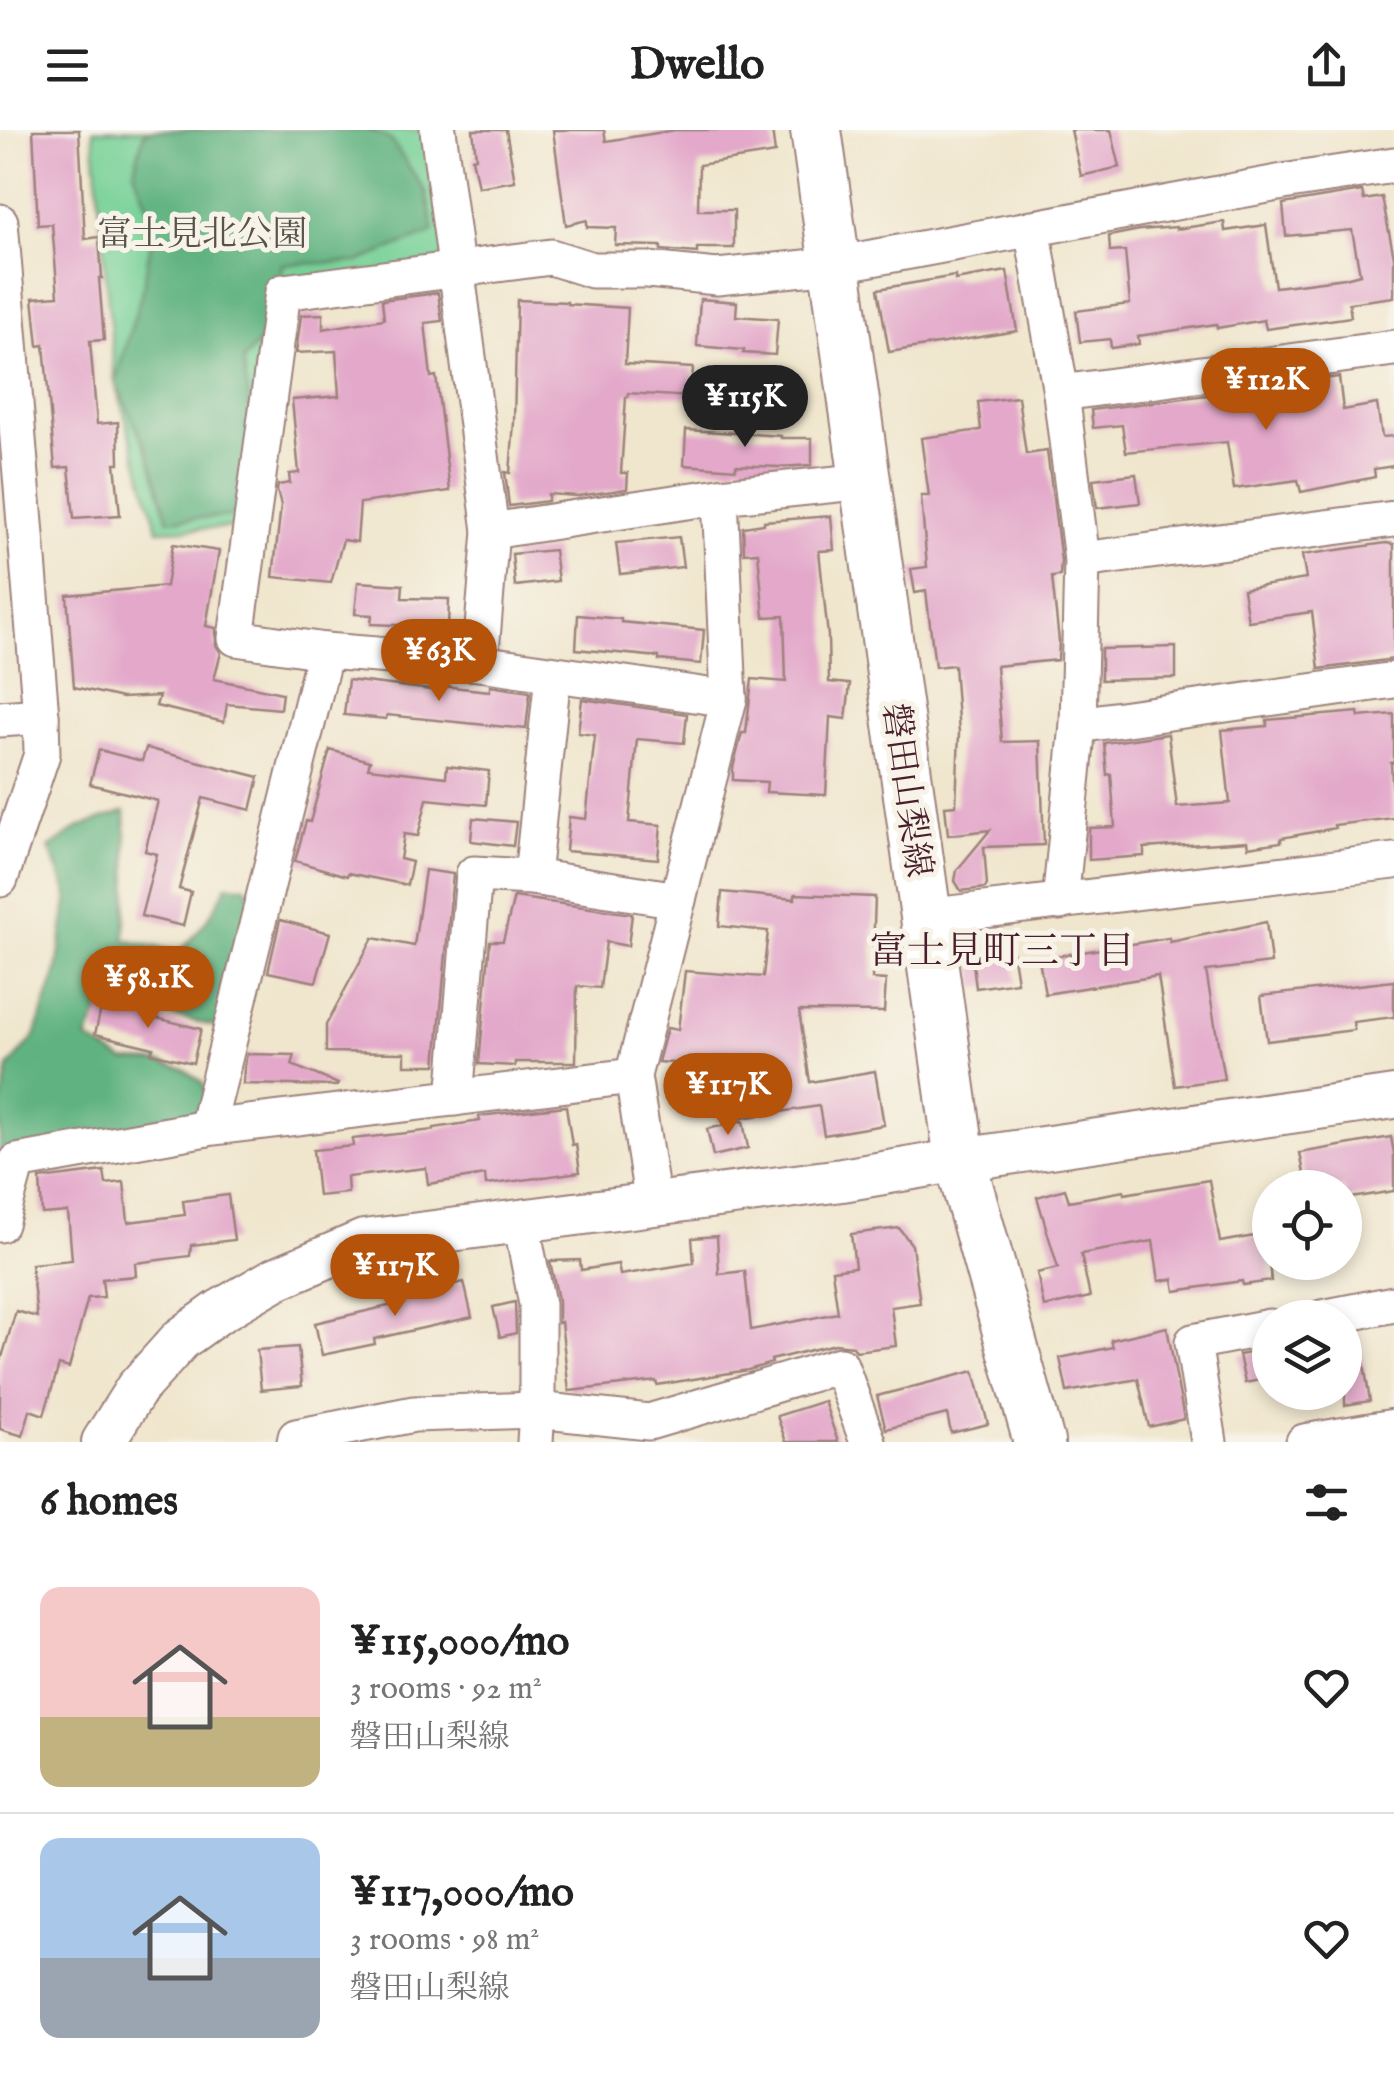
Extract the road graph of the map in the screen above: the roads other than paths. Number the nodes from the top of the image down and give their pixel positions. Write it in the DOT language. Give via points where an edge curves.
graph roads {
  1 [pos="438,130"];
  2 [pos="816,130"];
  3 [pos="1394,165"];
  4 [pos="0,222"];
  5 [pos="1032,228"];
  6 [pos="834,265"];
  7 [pos="456,269"];
  8 [pos="1394,348"];
  9 [pos="1061,393"];
  10 [pos="866,482"];
  11 [pos="720,496"];
  12 [pos="1394,518"];
  13 [pos="490,531"];
  14 [pos="1082,560"];
  15 [pos="14,572"];
  16 [pos="325,651"];
  17 [pos="480,663"];
  18 [pos="554,674"];
  19 [pos="1394,680"];
  20 [pos="730,699"];
  21 [pos="41,716"];
  22 [pos="0,719"];
  23 [pos="1078,724"];
  24 [pos="1394,862"];
  25 [pos="532,878"];
  26 [pos="0,879"];
  27 [pos="678,900"];
  28 [pos="1060,902"];
  29 [pos="926,917"];
  30 [pos="633,1076"];
  31 [pos="1394,1097"];
  32 [pos="455,1098"];
  33 [pos="207,1128"];
  34 [pos="960,1160"];
  35 [pos="653,1204"];
  36 [pos="521,1221"];
  37 [pos="0,1224"];
  38 [pos="1394,1304"];
  39 [pos="1362,1310"];
  40 [pos="1252,1331"];
  41 [pos="536,1426"];
  42 [pos="1394,1427"];
  43 [pos="103,1442"];
  44 [pos="295,1442"];
  45 [pos="868,1442"];
  46 [pos="1039,1442"];
  47 [pos="1209,1442"];
  48 [pos="1304,1442"];
  1 -- 7 [label="street"];
  2 -- 6 [label="main road, 磐田山梨線"];
  3 -- 5 [label="street"];
  4 -- 15 [label="street"];
  5 -- 6 [label="street"];
  5 -- 9 [label="street"];
  6 -- 7 [label="street" via="717,277 592,270 550,257"];
  6 -- 10 [label="main road, 磐田山梨線"];
  7 -- 13 [label="street"];
  7 -- 16 [label="street" via="283,292 236,638"];
  8 -- 9 [label="street"];
  9 -- 14 [label="street"];
  10 -- 11 [label="street"];
  10 -- 29 [label="main road, 磐田山梨線"];
  11 -- 13 [label="street"];
  11 -- 20 [label="street"];
  12 -- 14 [label="street"];
  13 -- 17 [label="street"];
  14 -- 23 [label="street"];
  15 -- 21 [label="street"];
  16 -- 17 [label="street"];
  16 -- 33 [label="street"];
  17 -- 18 [label="street"];
  18 -- 20 [label="street"];
  18 -- 25 [label="street"];
  19 -- 23 [label="street"];
  20 -- 27 [label="street"];
  21 -- 22 [label="street"];
  21 -- 26 [label="street" via="42,754"];
  23 -- 28 [label="street"];
  24 -- 28 [label="street"];
  25 -- 27 [label="street"];
  25 -- 32 [label="street" via="474,874"];
  27 -- 30 [label="street"];
  28 -- 29 [label="street"];
  29 -- 34 [label="main road, 磐田山梨線"];
  30 -- 32 [label="street"];
  30 -- 35 [label="street"];
  31 -- 34 [label="street"];
  32 -- 33 [label="street"];
  33 -- 37 [label="street" via="17,1162"];
  34 -- 35 [label="street"];
  34 -- 46 [label="main road, 磐田山梨線"];
  35 -- 36 [label="street"];
  36 -- 41 [label="street" via="538,1304"];
  36 -- 43 [label="street" via="364,1241 275,1279 181,1339 137,1388"];
  38 -- 39 [label="street"];
  40 -- 47 [label="street" via="1193,1342"];
  41 -- 44 [label="street" via="414,1414"];
  41 -- 45 [label="street" via="649,1422 840,1366"];
  42 -- 48 [label="street"];
}
